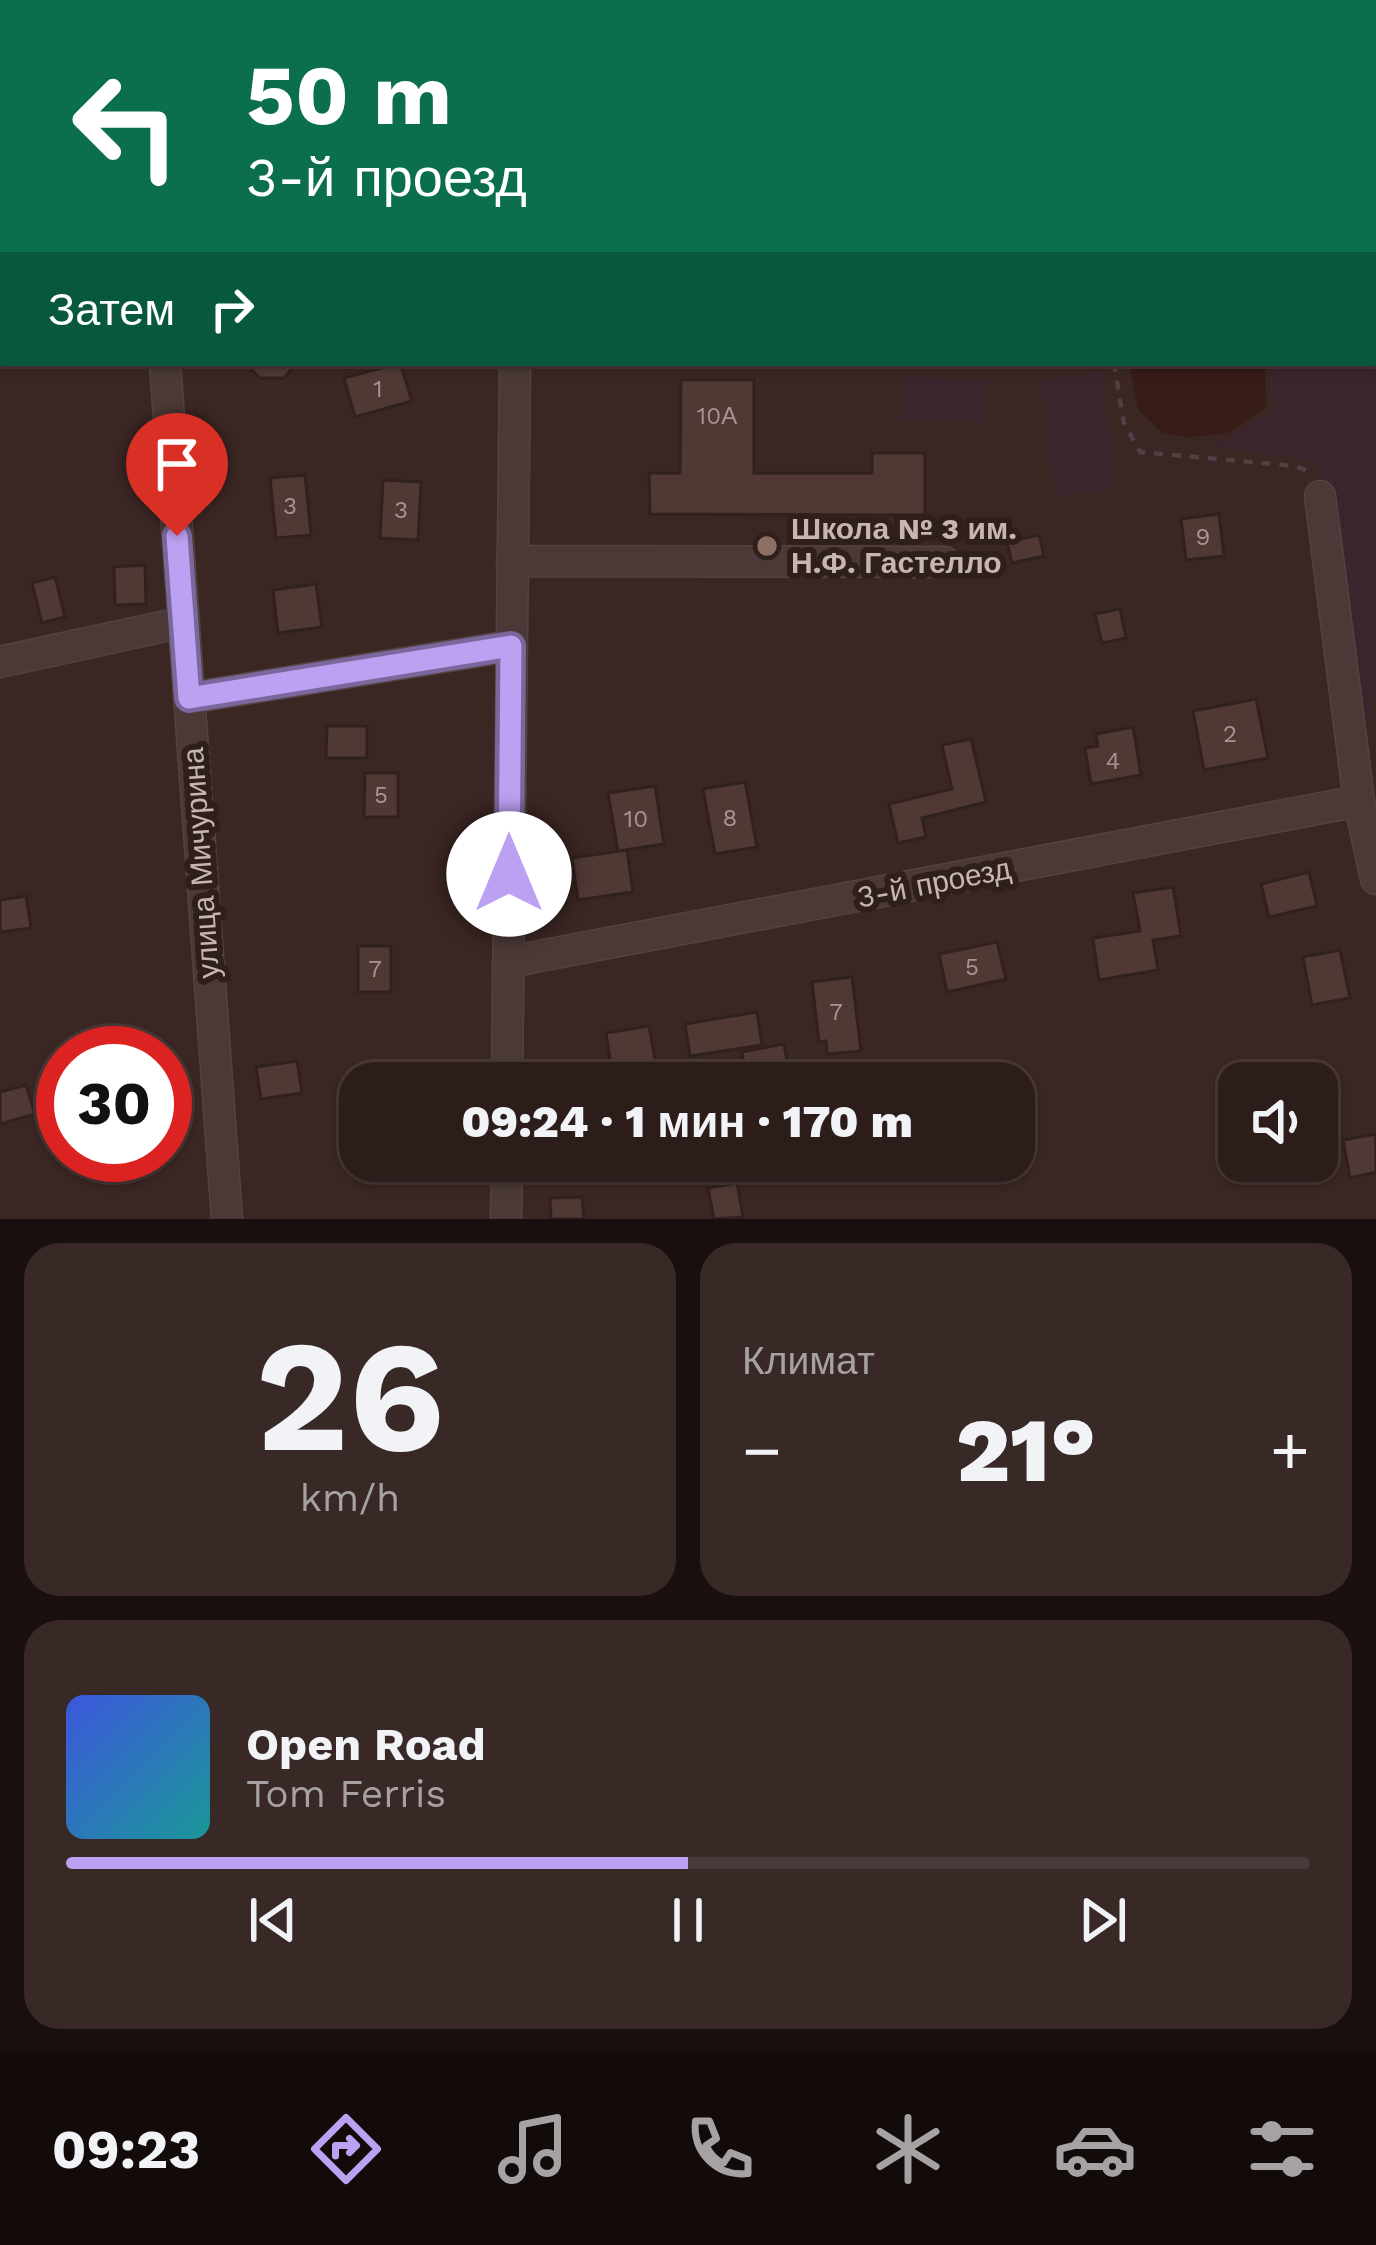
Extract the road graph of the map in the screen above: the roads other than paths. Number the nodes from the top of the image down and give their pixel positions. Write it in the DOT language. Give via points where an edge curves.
graph roads {
  1 [pos="165,366"];
  2 [pos="515,366"];
  3 [pos="1321,496"];
  4 [pos="512,561"];
  5 [pos="944,562"];
  6 [pos="184,622"];
  7 [pos="511,646"];
  8 [pos="0,662"];
  9 [pos="189,698"];
  10 [pos="1360,801"];
  11 [pos="1376,879"];
  12 [pos="508,962"];
  13 [pos="507,1062"];
  14 [pos="507,1182"];
  15 [pos="227,1219"];
  16 [pos="506,1219"];
  1 -- 6 [label="street, улица Мичурина"];
  2 -- 4 [label="street"];
  3 -- 10 [label="street"];
  4 -- 5 [label="street"];
  4 -- 7 [label="street"];
  6 -- 8 [label="street"];
  6 -- 9 [label="street, улица Мичурина"];
  7 -- 9 [label="street"];
  7 -- 12 [label="street"];
  9 -- 15 [label="street, улица Мичурина"];
  10 -- 11 [label="street"];
  10 -- 12 [label="street, 3-й проезд"];
  12 -- 13 [label="street"];
  14 -- 16 [label="street"];
}
